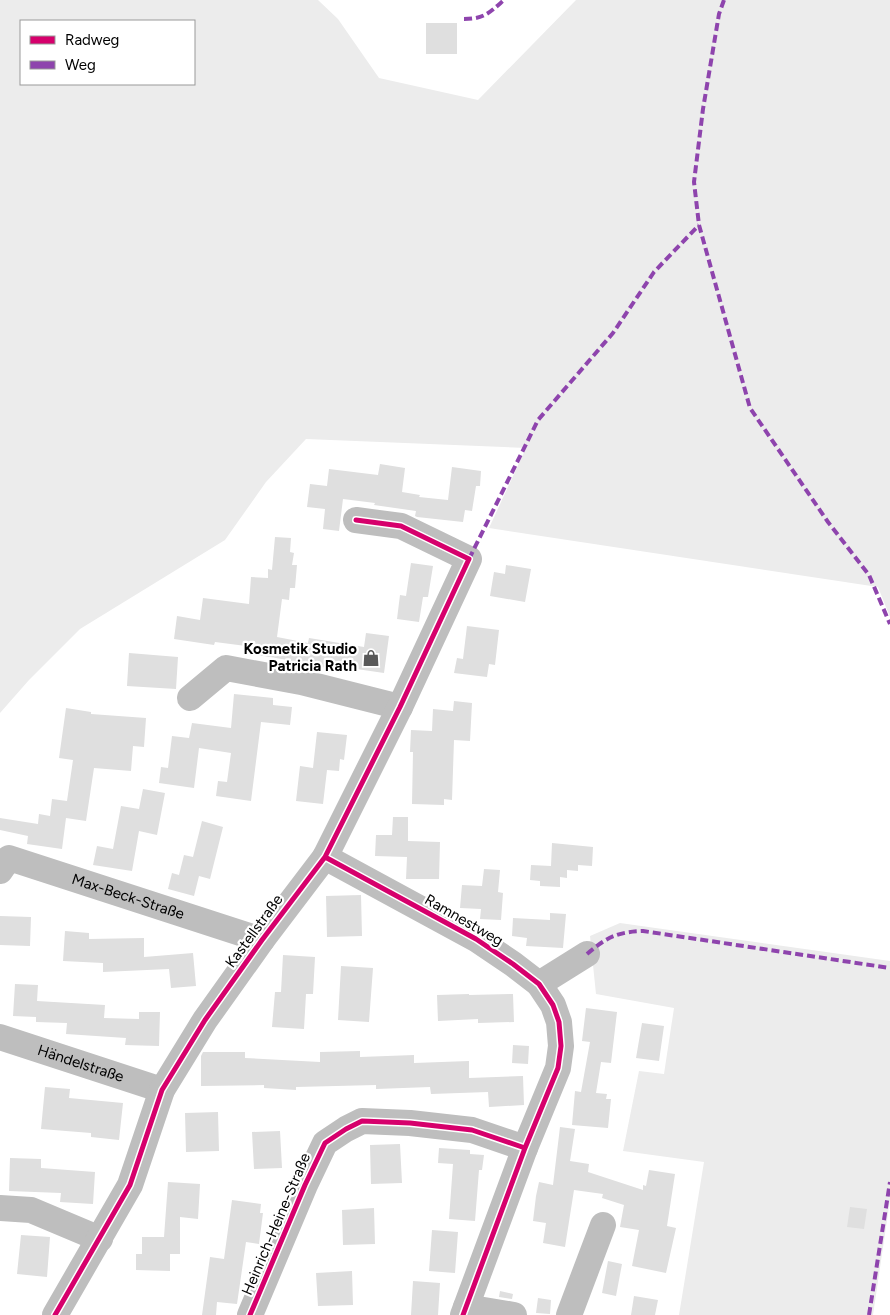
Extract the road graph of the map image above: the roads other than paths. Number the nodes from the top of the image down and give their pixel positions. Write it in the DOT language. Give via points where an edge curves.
graph roads {
  1 [pos="356,520"];
  2 [pos="190,698"];
  3 [pos="400,707"];
  4 [pos="325,857"];
  5 [pos="0,871"];
  6 [pos="262,940"];
  7 [pos="588,954"];
  8 [pos="539,984"];
  9 [pos="0,1037"];
  10 [pos="162,1090"];
  11 [pos="525,1148"];
  12 [pos="0,1208"];
  13 [pos="603,1225"];
  14 [pos="100,1239"];
  15 [pos="464,1311"];
  16 [pos="55,1315"];
  17 [pos="250,1315"];
  18 [pos="514,1315"];
  19 [pos="569,1315"];
  1 -- 3 [label="street, Kastellstraße" via="401,526 469,559"];
  2 -- 3 [label="street" via="226,668 301,682"];
  3 -- 4 [label="street, Kastellstraße"];
  4 -- 6 [label="street, Kastellstraße"];
  4 -- 8 [label="street, Ramnestweg" via="476,939"];
  5 -- 6 [label="street, Max-Beck-Straße" via="9,858"];
  6 -- 10 [label="street, Kastellstraße" via="205,1020"];
  7 -- 8 [label="street"];
  8 -- 11 [label="street, Ramnestweg" via="553,1005 559,1022 561,1046 558,1068"];
  9 -- 10 [label="street, Händelstraße"];
  10 -- 14 [label="street, Kastellstraße" via="130,1185"];
  11 -- 15 [label="street, Ramnestweg"];
  11 -- 17 [label="street, Heinrich-Heine-Straße" via="472,1130 410,1123 362,1121 346,1129 325,1143"];
  12 -- 14 [label="street" via="31,1210"];
  13 -- 19 [label="street"];
  14 -- 16 [label="street, Kastellstraße"];
  15 -- 18 [label="street"];
}
